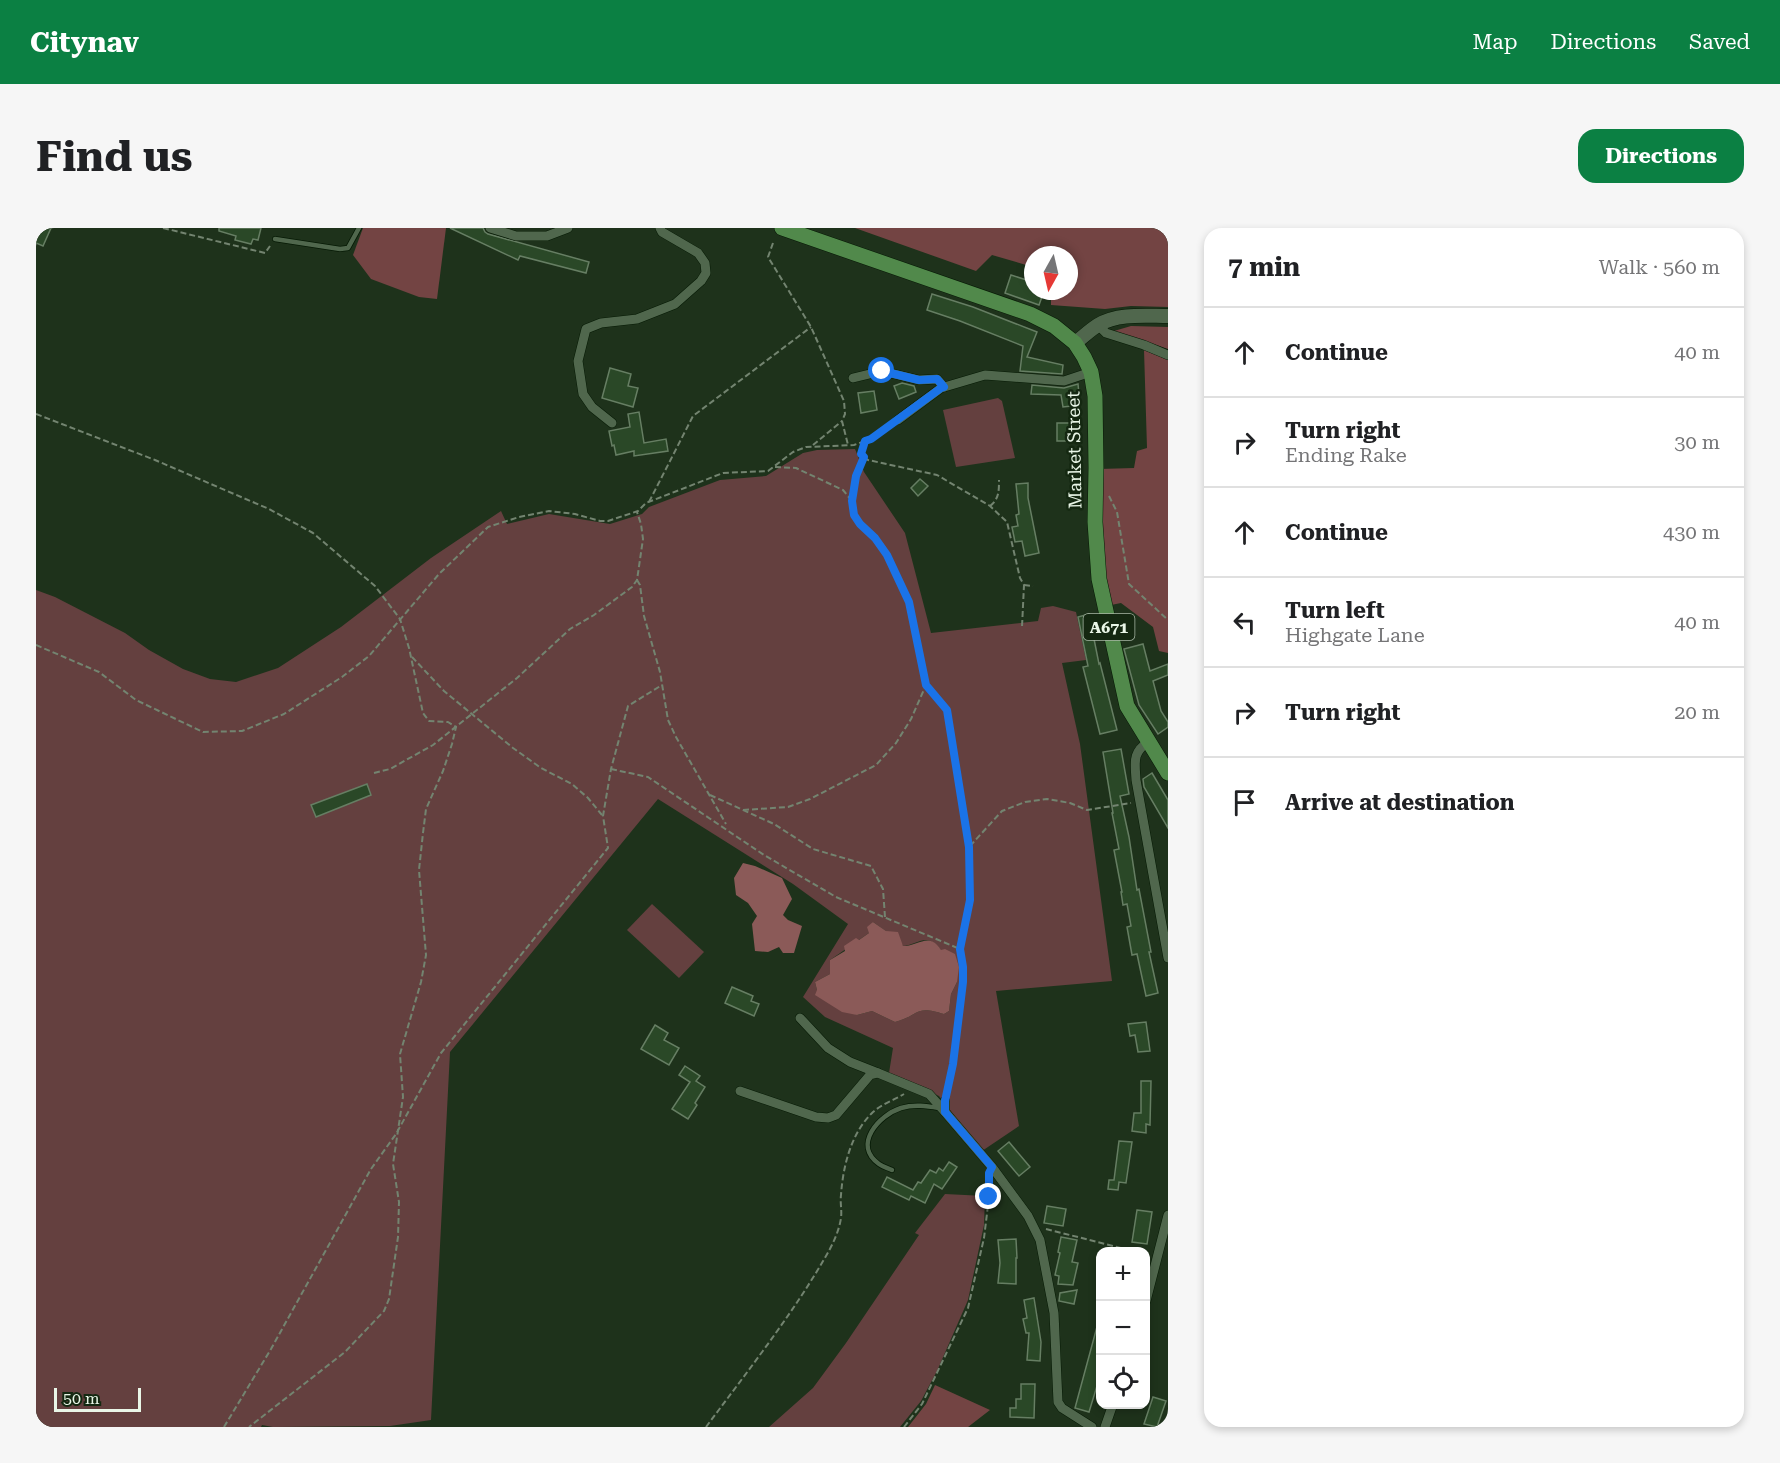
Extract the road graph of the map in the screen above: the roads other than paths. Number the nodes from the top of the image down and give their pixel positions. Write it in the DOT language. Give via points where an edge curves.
graph roads {
  1 [pos="359,228"];
  2 [pos="490,228"];
  3 [pos="568,228"];
  4 [pos="660,228"];
  5 [pos="782,228"];
  6 [pos="800,231"];
  7 [pos="275,239"];
  8 [pos="1168,316"];
  9 [pos="1098,325"];
  10 [pos="1075,343"];
  11 [pos="1168,355"];
  12 [pos="1091,372"];
  13 [pos="853,378"];
  14 [pos="944,387"];
  15 [pos="898,420"];
  16 [pos="612,423"];
  17 [pos="1149,741"];
  18 [pos="1163,754"];
  19 [pos="1168,773"];
  20 [pos="1168,958"];
  21 [pos="800,1018"];
  22 [pos="878,1073"];
  23 [pos="740,1091"];
  24 [pos="944,1107"];
  25 [pos="892,1170"];
  26 [pos="1168,1215"];
  27 [pos="1150,1285"];
  28 [pos="1111,1409"];
  29 [pos="1092,1427"];
  30 [pos="1105,1427"];
  1 -- 7 [label="lane" via="348,248"];
  2 -- 3 [label="street" via="516,236 548,236"];
  4 -- 16 [label="street" via="698,253 706,273 675,304 637,319 601,323 586,329 578,361 583,393 592,407"];
  5 -- 6 [label="main road, A671"];
  6 -- 10 [label="main road, Market Street / A671" via="1030,314"];
  8 -- 9 [label="main road" via="1132,316"];
  9 -- 10 [label="main road"];
  9 -- 11 [label="street" via="1106,333"];
  10 -- 12 [label="main road, Market Street / A671"];
  12 -- 14 [label="street" via="1064,381 984,375"];
  12 -- 17 [label="main road, Market Street / A671" via="1095,396 1099,579 1127,706"];
  13 -- 14 [label="street" via="882,371 919,380 937,379"];
  14 -- 15 [label="street"];
  17 -- 18 [label="main road, Market Street / A671"];
  17 -- 20 [label="street" via="1137,750 1134,759"];
  18 -- 19 [label="main road, Market Street / A671"];
  21 -- 22 [label="street" via="828,1048"];
  22 -- 23 [label="street" via="870,1075 836,1115 828,1118"];
  22 -- 24 [label="street" via="929,1094"];
  24 -- 25 [label="lane" via="901,1108 885,1116 870,1133 870,1155"];
  24 -- 29 [label="street" via="1028,1216 1040,1240 1054,1313 1058,1402"];
  26 -- 27 [label="street"];
  28 -- 30 [label="street"];
}
